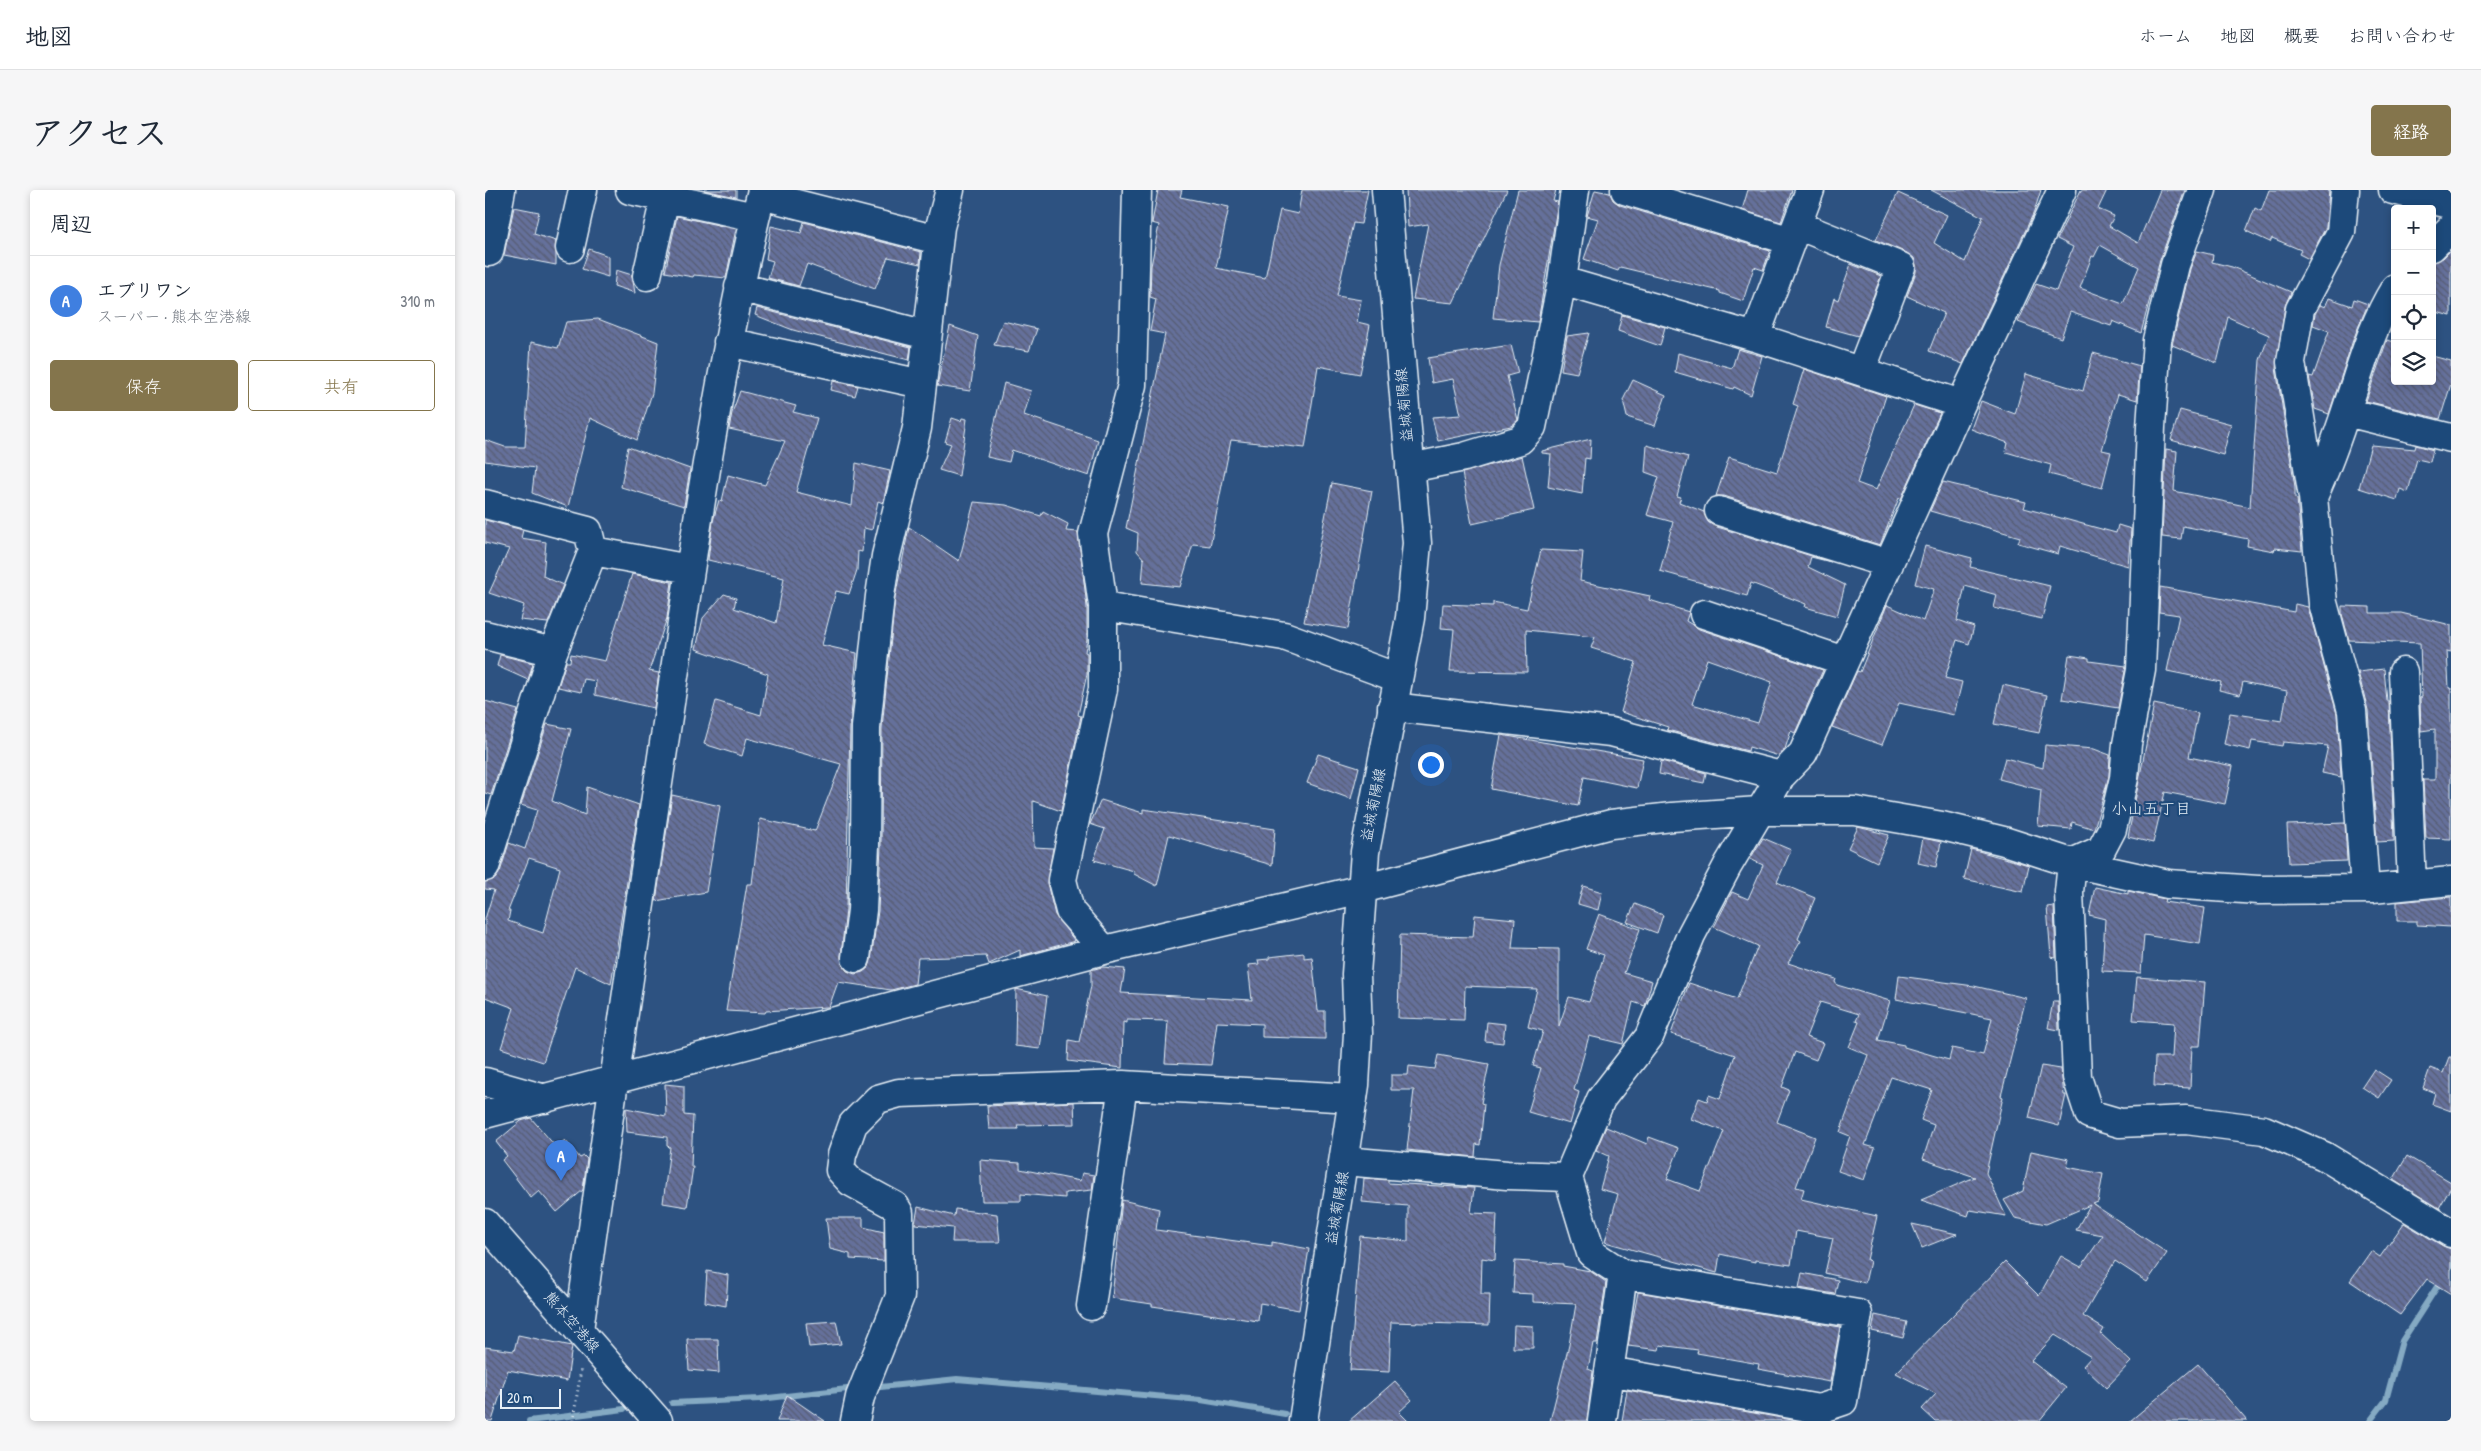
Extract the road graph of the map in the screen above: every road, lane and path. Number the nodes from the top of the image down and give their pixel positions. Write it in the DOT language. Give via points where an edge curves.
graph roads {
  1 [pos="501,190"];
  2 [pos="583,190"];
  3 [pos="631,190"];
  4 [pos="949,190"];
  5 [pos="1137,190"];
  6 [pos="1386,190"];
  7 [pos="1575,190"];
  8 [pos="1625,190"];
  9 [pos="1810,190"];
  10 [pos="2062,190"];
  11 [pos="2202,190"];
  12 [pos="2345,190"];
  13 [pos="2393,190"];
  14 [pos="662,195"];
  15 [pos="759,201"];
  16 [pos="2451,203"];
  17 [pos="2451,228"];
  18 [pos="1794,233"];
  19 [pos="939,240"];
  20 [pos="2436,243"];
  21 [pos="570,248"];
  22 [pos="489,252"];
  23 [pos="647,276"];
  24 [pos="1561,281"];
  25 [pos="739,287"];
  26 [pos="2391,294"];
  27 [pos="927,335"];
  28 [pos="1755,336"];
  29 [pos="729,342"];
  30 [pos="1861,372"];
  31 [pos="922,384"];
  32 [pos="1961,404"];
  33 [pos="2346,412"];
  34 [pos="2451,438"];
  35 [pos="1410,468"];
  36 [pos="2313,497"];
  37 [pos="485,504"];
  38 [pos="1719,511"];
  39 [pos="593,551"];
  40 [pos="1889,564"];
  41 [pos="689,571"];
  42 [pos="1103,606"];
  43 [pos="1704,614"];
  44 [pos="485,635"];
  45 [pos="553,652"];
  46 [pos="1844,662"];
  47 [pos="2403,672"];
  48 [pos="1398,678"];
  49 [pos="1392,707"];
  50 [pos="1781,776"];
  51 [pos="1759,811"];
  52 [pos="2072,863"];
  53 [pos="485,867"];
  54 [pos="2451,880"];
  55 [pos="2412,885"];
  56 [pos="1362,889"];
  57 [pos="2365,890"];
  58 [pos="1104,950"];
  59 [pos="856,958"];
  60 [pos="613,1081"];
  61 [pos="485,1082"];
  62 [pos="1123,1085"];
  63 [pos="1353,1098"];
  64 [pos="547,1099"];
  65 [pos="485,1114"];
  66 [pos="1344,1161"];
  67 [pos="1568,1177"];
  68 [pos="485,1224"];
  69 [pos="2451,1233"];
  70 [pos="1623,1274"];
  71 [pos="1091,1306"];
  72 [pos="579,1330"];
  73 [pos="1609,1371"];
  74 [pos="861,1398"];
  75 [pos="576,1404"];
  76 [pos="1817,1415"];
  77 [pos="573,1421"];
  78 [pos="658,1421"];
  79 [pos="1303,1421"];
  80 [pos="1601,1421"];
  1 -- 22 [label="street"];
  2 -- 21 [label="street"];
  3 -- 14 [label="street"];
  4 -- 19 [label="street"];
  5 -- 42 [label="street" via="1132,385 1093,534"];
  6 -- 35 [label="street, 益城菊陽線"];
  7 -- 24 [label="street"];
  8 -- 18 [label="street"];
  9 -- 18 [label="street"];
  10 -- 32 [label="street"];
  11 -- 52 [label="street" via="2175,265 2157,340 2141,670 2124,778 2112,829 2101,850"];
  12 -- 36 [label="street" via="2341,232 2300,309 2291,362"];
  13 -- 16 [label="street"];
  14 -- 15 [label="street"];
  14 -- 23 [label="street"];
  15 -- 19 [label="street"];
  15 -- 25 [label="street"];
  17 -- 20 [label="street"];
  18 -- 28 [label="street"];
  18 -- 30 [label="street" via="1901,266"];
  19 -- 27 [label="street"];
  24 -- 28 [label="street"];
  24 -- 35 [label="street" via="1532,427 1520,440"];
  25 -- 27 [label="street"];
  25 -- 29 [label="street"];
  26 -- 33 [label="street" via="2366,346"];
  27 -- 31 [label="street"];
  28 -- 30 [label="street"];
  29 -- 31 [label="street"];
  29 -- 41 [label="street"];
  30 -- 32 [label="street"];
  31 -- 59 [label="street" via="917,428 886,556 880,596 865,728 865,845"];
  32 -- 40 [label="street"];
  33 -- 34 [label="street"];
  33 -- 36 [label="street" via="2329,464"];
  35 -- 48 [label="street, 益城菊陽線" via="1417,544 1411,618"];
  36 -- 57 [label="street" via="2323,603 2352,710"];
  37 -- 39 [label="street" via="588,531"];
  38 -- 40 [label="street" via="1779,520"];
  39 -- 41 [label="street"];
  39 -- 45 [label="street"];
  40 -- 46 [label="street"];
  41 -- 60 [label="street"];
  42 -- 48 [label="street" via="1284,636"];
  42 -- 58 [label="street" via="1103,689 1063,880 1070,911"];
  43 -- 46 [label="street"];
  44 -- 45 [label="street"];
  45 -- 53 [label="street"];
  46 -- 50 [label="street" via="1803,753"];
  47 -- 55 [label="street"];
  48 -- 49 [label="street, 益城菊陽線"];
  49 -- 50 [label="street" via="1611,732"];
  49 -- 56 [label="street, 益城菊陽線" via="1365,852"];
  50 -- 51 [label="street"];
  51 -- 52 [label="street" via="1855,811 1942,826 2004,841"];
  51 -- 56 [label="street" via="1611,824"];
  51 -- 67 [label="street" via="1691,935 1649,1037 1601,1098"];
  52 -- 57 [label="street" via="2168,884 2258,890"];
  52 -- 69 [label="street" via="2069,892 2077,1077 2089,1114 2120,1123 2186,1120 2264,1130 2324,1156"];
  54 -- 55 [label="street"];
  55 -- 57 [label="street"];
  56 -- 58 [label="street"];
  56 -- 63 [label="street, 益城菊陽線" via="1355,974 1358,1033"];
  58 -- 60 [label="street"];
  60 -- 64 [label="street"];
  60 -- 72 [label="street"];
  61 -- 64 [label="street"];
  62 -- 63 [label="street"];
  62 -- 71 [label="street"];
  62 -- 74 [label="street" via="899,1093 878,1099 853,1124 842,1155 841,1170 851,1182 895,1206 899,1213 900,1296"];
  63 -- 66 [label="street, 益城菊陽線"];
  64 -- 65 [label="street"];
  66 -- 67 [label="street"];
  66 -- 79 [label="street, 益城菊陽線"];
  67 -- 70 [label="street" via="1591,1253"];
  68 -- 72 [label="street, 熊本空港線"];
  70 -- 73 [label="street"];
  70 -- 76 [label="street" via="1858,1314 1843,1400"];
  72 -- 78 [label="street, 熊本空港線"];
  73 -- 76 [label="street"];
  73 -- 80 [label="street"];
  75 -- 77 [label="path"];
}
